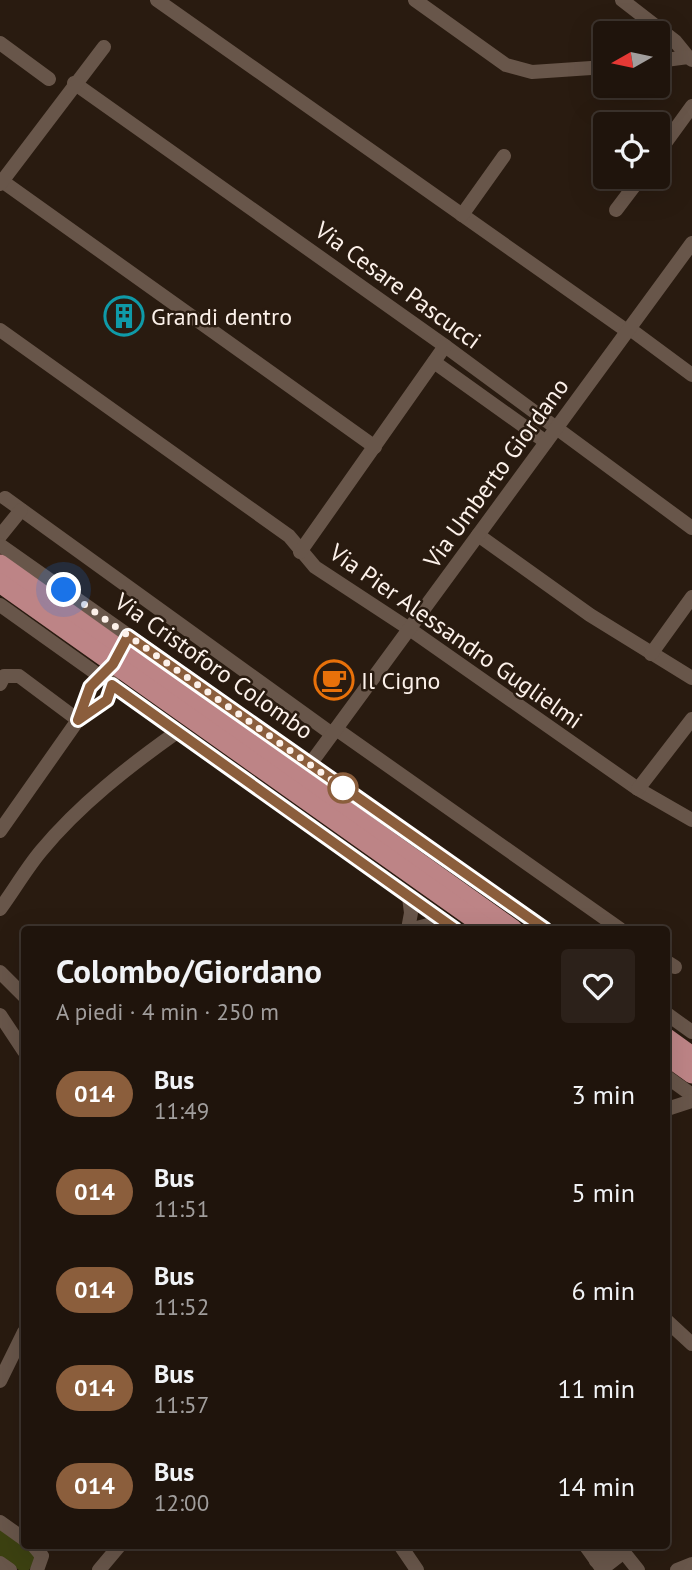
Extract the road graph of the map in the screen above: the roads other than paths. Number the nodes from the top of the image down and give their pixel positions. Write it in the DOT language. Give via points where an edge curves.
graph roads {
  1 [pos="157,0"];
  2 [pos="415,0"];
  3 [pos="622,0"];
  4 [pos="0,43"];
  5 [pos="104,47"];
  6 [pos="690,58"];
  7 [pos="670,60"];
  8 [pos="593,68"];
  9 [pos="49,79"];
  10 [pos="74,83"];
  11 [pos="692,106"];
  12 [pos="670,136"];
  13 [pos="504,156"];
  14 [pos="1,182"];
  15 [pos="632,189"];
  16 [pos="617,210"];
  17 [pos="462,215"];
  18 [pos="692,243"];
  19 [pos="0,330"];
  20 [pos="629,330"];
  21 [pos="445,346"];
  22 [pos="434,362"];
  23 [pos="692,375"];
  24 [pos="556,429"];
  25 [pos="546,442"];
  26 [pos="375,447"];
  27 [pos="5,498"];
  28 [pos="21,510"];
  29 [pos="692,528"];
  30 [pos="478,535"];
  31 [pos="0,536"];
  32 [pos="0,545"];
  33 [pos="300,552"];
  34 [pos="0,564"];
  35 [pos="0,583"];
  36 [pos="692,597"];
  37 [pos="0,605"];
  38 [pos="411,630"];
  39 [pos="651,654"];
  40 [pos="115,662"];
  41 [pos="692,678"];
  42 [pos="2,680"];
  43 [pos="692,719"];
  44 [pos="78,720"];
  45 [pos="177,732"];
  46 [pos="334,732"];
  47 [pos="311,763"];
  48 [pos="330,779"];
  49 [pos="638,789"];
  50 [pos="339,806"];
  51 [pos="692,820"];
  52 [pos="0,831"];
  53 [pos="409,897"];
  54 [pos="0,909"];
  55 [pos="449,925"];
  56 [pos="410,926"];
  57 [pos="484,926"];
  58 [pos="509,926"];
  59 [pos="541,926"];
  60 [pos="616,926"];
  61 [pos="0,972"];
  62 [pos="21,993"];
  63 [pos="0,1015"];
  64 [pos="670,1016"];
  65 [pos="692,1032"];
  66 [pos="670,1040"];
  67 [pos="21,1046"];
  68 [pos="692,1056"];
  69 [pos="670,1058"];
  70 [pos="692,1074"];
  71 [pos="670,1079"];
  72 [pos="692,1095"];
  73 [pos="692,1101"];
  74 [pos="670,1108"];
  75 [pos="670,1324"];
  76 [pos="21,1338"];
  77 [pos="692,1343"];
  78 [pos="0,1381"];
  79 [pos="0,1522"];
  80 [pos="21,1537"];
  81 [pos="36,1549"];
  82 [pos="117,1549"];
  83 [pos="403,1549"];
  84 [pos="589,1549"];
  85 [pos="616,1549"];
  86 [pos="620,1549"];
  87 [pos="0,1563"];
  88 [pos="692,1564"];
  89 [pos="601,1567"];
  90 [pos="10,1570"];
  91 [pos="37,1570"];
  92 [pos="99,1570"];
  93 [pos="417,1570"];
  94 [pos="638,1570"];
  95 [pos="677,1570"];
  1 -- 17 [label="street"];
  2 -- 8 [label="street" via="506,65 532,72"];
  3 -- 6 [label="street"];
  4 -- 9 [label="street"];
  5 -- 10 [label="street"];
  6 -- 7 [label="street"];
  10 -- 14 [label="street"];
  10 -- 21 [label="street, Via Cesare Pascucci"];
  11 -- 12 [label="street"];
  13 -- 17 [label="street"];
  14 -- 26 [label="street"];
  15 -- 16 [label="street"];
  17 -- 20 [label="street"];
  18 -- 20 [label="street, Via Umberto Giordano"];
  19 -- 33 [label="street, Via Pier Alessandro Guglielmi" via="289,536"];
  20 -- 23 [label="street"];
  20 -- 24 [label="street, Via Umberto Giordano"];
  21 -- 22 [label="street"];
  21 -- 24 [label="street, Via Cesare Pascucci"];
  22 -- 25 [label="street, Via Cesare Pascucci"];
  22 -- 26 [label="street"];
  24 -- 25 [label="street, Via Umberto Giordano"];
  24 -- 29 [label="street, Via Cesare Pascucci"];
  25 -- 30 [label="street, Via Umberto Giordano"];
  26 -- 33 [label="street"];
  27 -- 28 [label="street"];
  28 -- 31 [label="street"];
  28 -- 46 [label="street"];
  30 -- 38 [label="street, Via Umberto Giordano"];
  30 -- 39 [label="street"];
  32 -- 40 [label="street, Via Cristoforo Colombo"];
  33 -- 38 [label="street, Via Pier Alessandro Guglielmi" via="315,567"];
  34 -- 40 [label="main road, Via Cristoforo Colombo"];
  35 -- 40 [label="main road, Via Cristoforo Colombo"];
  36 -- 39 [label="street"];
  37 -- 40 [label="street, Via Cristoforo Colombo"];
  38 -- 46 [label="street, Via Umberto Giordano"];
  38 -- 49 [label="street, Via Pier Alessandro Guglielmi"];
  39 -- 41 [label="street"];
  40 -- 44 [label="street" via="90,687"];
  40 -- 44 [label="street" via="107,700"];
  40 -- 45 [label="street, Via Cristoforo Colombo"];
  40 -- 47 [label="street, Via Cristoforo Colombo"];
  40 -- 50 [label="main road, Via Cristoforo Colombo"];
  40 -- 57 [label="main road, Via Cristoforo Colombo"];
  42 -- 44 [label="street" via="19,676"];
  43 -- 49 [label="street"];
  44 -- 52 [label="street"];
  45 -- 53 [label="street, Via Cristoforo Colombo"];
  45 -- 54 [label="street" via="140,757 88,803 42,850"];
  46 -- 47 [label="street, Via Umberto Giordano"];
  46 -- 60 [label="street"];
  47 -- 48 [label="street, Via Cristoforo Colombo"];
  48 -- 50 [label="street"];
  48 -- 59 [label="street, Via Cristoforo Colombo"];
  49 -- 51 [label="street, Via Pier Alessandro Guglielmi"];
  50 -- 58 [label="main road, Via Cristoforo Colombo"];
  53 -- 55 [label="street, Via Cristoforo Colombo"];
  53 -- 56 [label="street"];
  61 -- 62 [label="street"];
  63 -- 67 [label="street"];
  64 -- 65 [label="street"];
  66 -- 68 [label="main road"];
  69 -- 70 [label="main road"];
  71 -- 72 [label="street"];
  73 -- 74 [label="street"];
  75 -- 77 [label="street"];
  76 -- 78 [label="street"];
  79 -- 80 [label="street"];
  81 -- 91 [label="street" via="41,1556"];
  82 -- 92 [label="street"];
  83 -- 93 [label="street"];
  84 -- 89 [label="street"];
  85 -- 89 [label="street"];
  86 -- 94 [label="street"];
  87 -- 90 [label="street"];
  88 -- 95 [label="street"];
}
